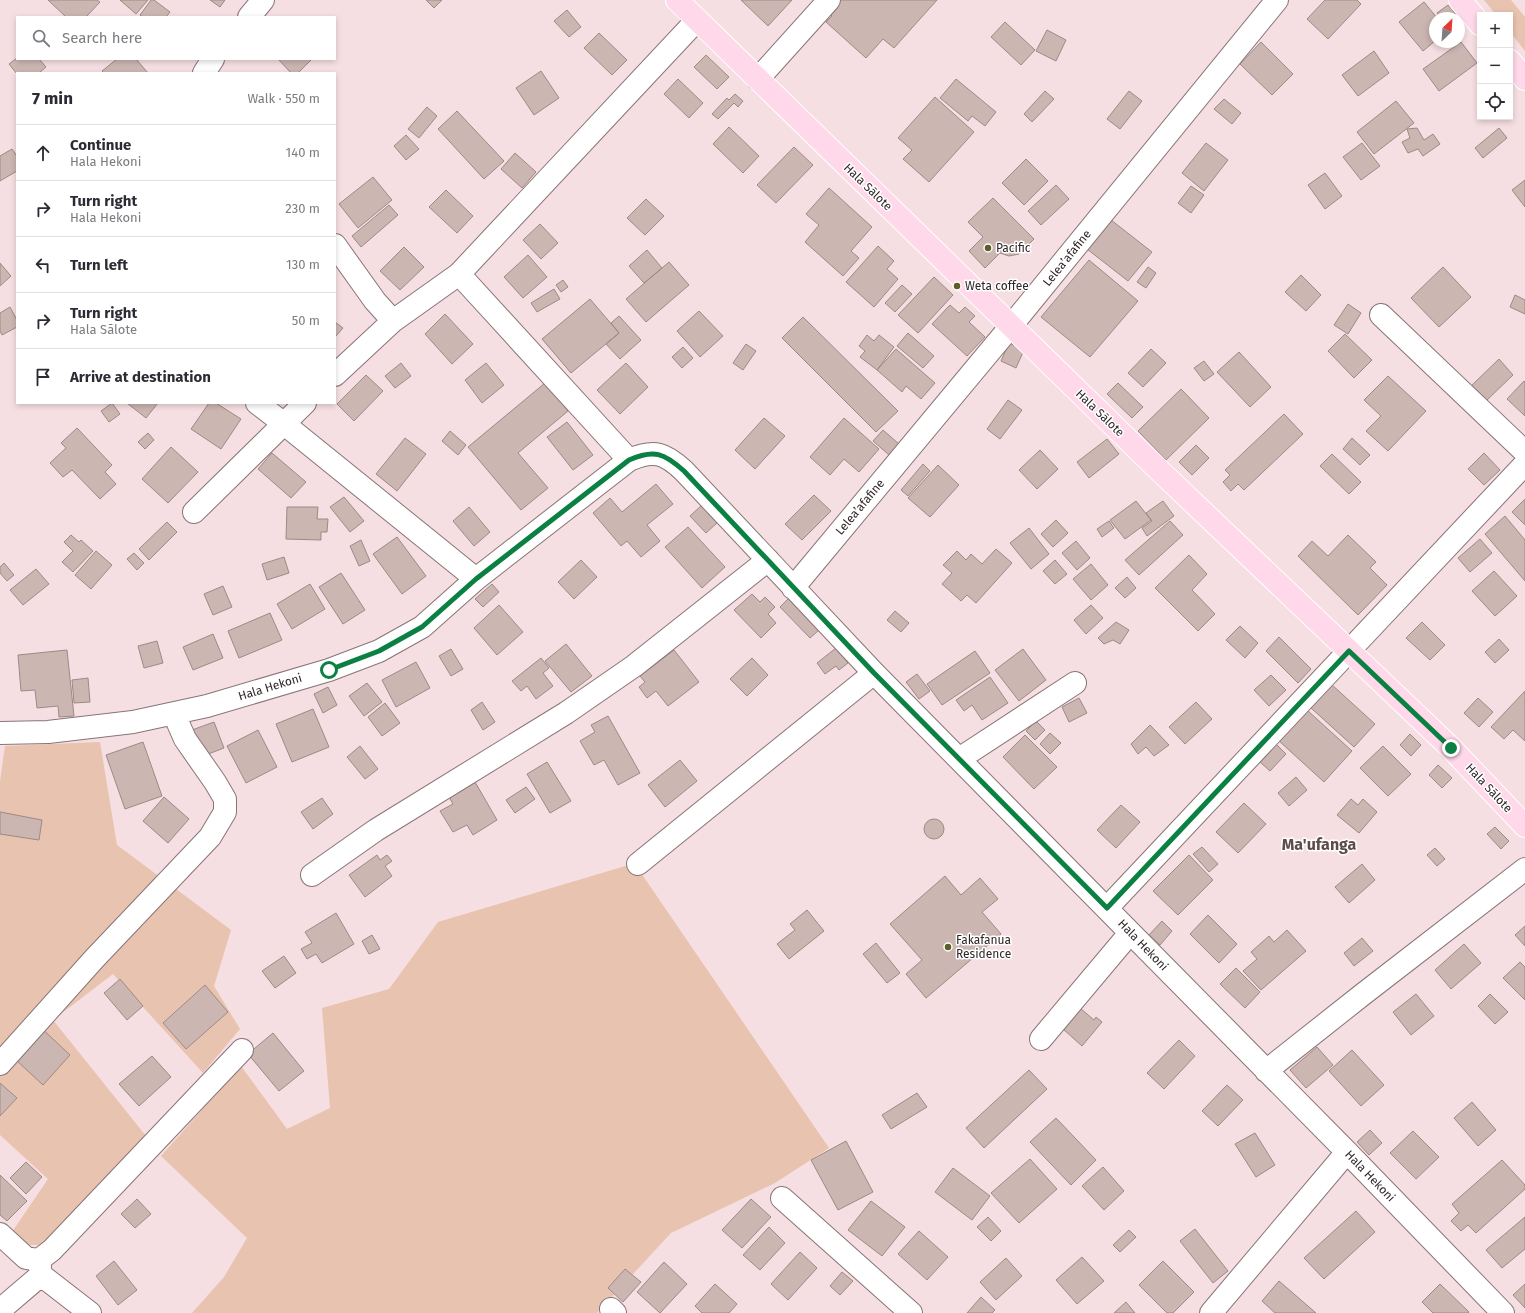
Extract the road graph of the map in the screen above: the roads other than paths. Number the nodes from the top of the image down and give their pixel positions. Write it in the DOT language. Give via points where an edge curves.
graph roads {
  1 [pos="263,0"];
  2 [pos="676,0"];
  3 [pos="829,0"];
  4 [pos="1277,0"];
  5 [pos="1460,0"];
  6 [pos="250,16"];
  7 [pos="697,20"];
  8 [pos="1477,20"];
  9 [pos="212,60"];
  10 [pos="1513,65"];
  11 [pos="205,72"];
  12 [pos="758,79"];
  13 [pos="1525,79"];
  14 [pos="336,246"];
  15 [pos="459,274"];
  16 [pos="1381,314"];
  17 [pos="393,321"];
  18 [pos="1011,326"];
  19 [pos="336,374"];
  20 [pos="258,404"];
  21 [pos="304,404"];
  22 [pos="283,423"];
  23 [pos="1525,452"];
  24 [pos="629,460"];
  25 [pos="1525,464"];
  26 [pos="194,512"];
  27 [pos="768,560"];
  28 [pos="476,579"];
  29 [pos="793,588"];
  30 [pos="1349,651"];
  31 [pos="874,673"];
  32 [pos="1075,683"];
  33 [pos="174,714"];
  34 [pos="0,733"];
  35 [pos="958,759"];
  36 [pos="1525,826"];
  37 [pos="638,864"];
  38 [pos="1525,869"];
  39 [pos="312,875"];
  40 [pos="1107,908"];
  41 [pos="1130,933"];
  42 [pos="1041,1039"];
  43 [pos="242,1050"];
  44 [pos="0,1064"];
  45 [pos="1266,1071"];
  46 [pos="1347,1152"];
  47 [pos="782,1198"];
  48 [pos="0,1234"];
  49 [pos="40,1268"];
  50 [pos="0,1310"];
  51 [pos="90,1313"];
  52 [pos="911,1313"];
  53 [pos="1211,1313"];
  54 [pos="1503,1313"];
  1 -- 6 [label="street"];
  2 -- 7 [label="main road, Hala Sālote"];
  3 -- 12 [label="street"];
  4 -- 18 [label="street, Lelea’afafine"];
  5 -- 8 [label="main road"];
  7 -- 12 [label="main road, Hala Sālote"];
  7 -- 15 [label="street"];
  9 -- 11 [label="street"];
  10 -- 13 [label="main road"];
  12 -- 18 [label="main road, Hala Sālote"];
  14 -- 17 [label="street" via="375,301"];
  15 -- 17 [label="street"];
  15 -- 24 [label="street"];
  16 -- 23 [label="street"];
  17 -- 19 [label="street"];
  18 -- 29 [label="street, Lelea’afafine"];
  18 -- 30 [label="main road, Hala Sālote"];
  20 -- 22 [label="street"];
  21 -- 22 [label="street"];
  22 -- 26 [label="street"];
  22 -- 28 [label="street"];
  24 -- 27 [label="street, Hala Hekoni" via="643,454 658,454 673,461"];
  24 -- 28 [label="street, Hala Hekoni"];
  25 -- 30 [label="street"];
  27 -- 29 [label="street, Hala Hekoni"];
  27 -- 39 [label="street" via="634,666 566,712 376,830"];
  28 -- 33 [label="street, Hala Hekoni" via="422,627 379,651 329,670"];
  29 -- 31 [label="street, Hala Hekoni"];
  30 -- 36 [label="main road, Hala Sālote" via="1451,748"];
  30 -- 40 [label="street"];
  31 -- 35 [label="street, Hala Hekoni"];
  31 -- 37 [label="street"];
  32 -- 35 [label="street"];
  33 -- 34 [label="street, Hala Hekoni" via="133,722 48,732"];
  33 -- 44 [label="street" via="185,739 225,799 225,812 210,837 95,958"];
  35 -- 40 [label="street, Hala Hekoni"];
  38 -- 45 [label="street"];
  40 -- 41 [label="street, Hala Hekoni"];
  41 -- 42 [label="street"];
  41 -- 45 [label="street, Hala Hekoni"];
  43 -- 49 [label="street" via="52,1250"];
  45 -- 46 [label="street, Hala Hekoni"];
  46 -- 53 [label="street"];
  46 -- 54 [label="street, Hala Hekoni"];
  47 -- 52 [label="street"];
  48 -- 49 [label="street"];
  49 -- 50 [label="street"];
  49 -- 51 [label="street"];
}
